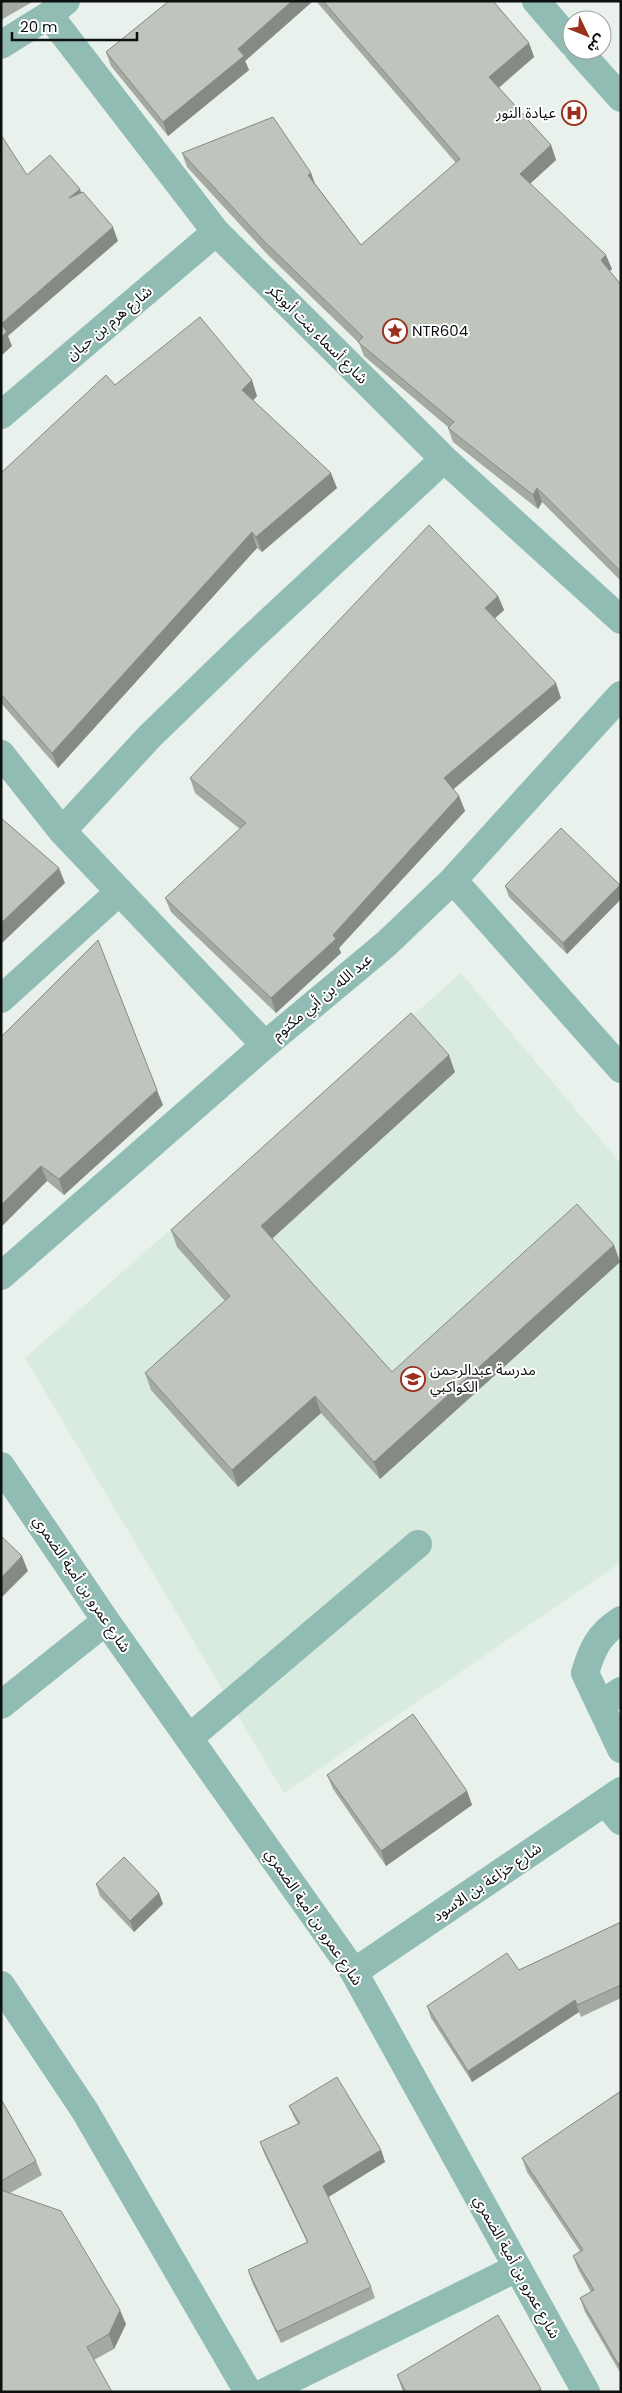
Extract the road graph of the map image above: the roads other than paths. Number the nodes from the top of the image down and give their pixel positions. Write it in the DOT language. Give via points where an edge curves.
graph roads {
  1 [pos="536,1"];
  2 [pos="58,8"];
  3 [pos="562,31"];
  4 [pos="1,45"];
  5 [pos="587,60"];
  6 [pos="621,98"];
  7 [pos="216,232"];
  8 [pos="1,414"];
  9 [pos="444,459"];
  10 [pos="621,620"];
  11 [pos="621,695"];
  12 [pos="1,754"];
  13 [pos="62,831"];
  14 [pos="453,880"];
  15 [pos="119,892"];
  16 [pos="1,999"];
  17 [pos="265,1045"];
  18 [pos="621,1069"];
  19 [pos="1,1276"];
  20 [pos="1,1466"];
  21 [pos="418,1544"];
  22 [pos="621,1620"];
  23 [pos="106,1621"];
  24 [pos="610,1698"];
  25 [pos="1,1705"];
  26 [pos="189,1738"];
  27 [pos="621,1749"];
  28 [pos="616,1805"];
  29 [pos="354,1972"];
  30 [pos="1,1985"];
  31 [pos="517,2268"];
  32 [pos="248,2392"];
  33 [pos="265,2392"];
  34 [pos="586,2392"];
  1 -- 3 [label="street"];
  2 -- 4 [label="street"];
  2 -- 7 [label="street, شارع أسماء بنت أبوبكر"];
  5 -- 6 [label="street"];
  7 -- 8 [label="street, شارع هرم بن حيان"];
  7 -- 9 [label="street, شارع أسماء بنت أبوبكر"];
  9 -- 10 [label="street, شارع أسماء بنت أبوبكر"];
  9 -- 13 [label="street" via="150,736"];
  11 -- 14 [label="street, عبد الله بن أبي مكتوم"];
  12 -- 13 [label="street"];
  13 -- 15 [label="street"];
  14 -- 17 [label="street, عبد الله بن أبي مكتوم" via="386,944"];
  14 -- 18 [label="street"];
  15 -- 16 [label="street"];
  15 -- 17 [label="street"];
  17 -- 19 [label="street, عبد الله بن أبي مكتوم"];
  20 -- 23 [label="street, شارع عمرو بن أمية الضمري"];
  21 -- 26 [label="street"];
  22 -- 24 [label="street" via="592,1649 586,1673"];
  23 -- 25 [label="street"];
  23 -- 26 [label="street, شارع عمرو بن أمية الضمري"];
  24 -- 27 [label="street"];
  26 -- 29 [label="street, شارع عمرو بن أمية الضمري"];
  28 -- 29 [label="street, شارع خزاعة بن الاسود"];
  29 -- 31 [label="street, شارع عمرو بن أمية الضمري"];
  30 -- 32 [label="street" via="85,2111"];
  31 -- 33 [label="street"];
  31 -- 34 [label="street, شارع عمرو بن أمية الضمري"];
}
